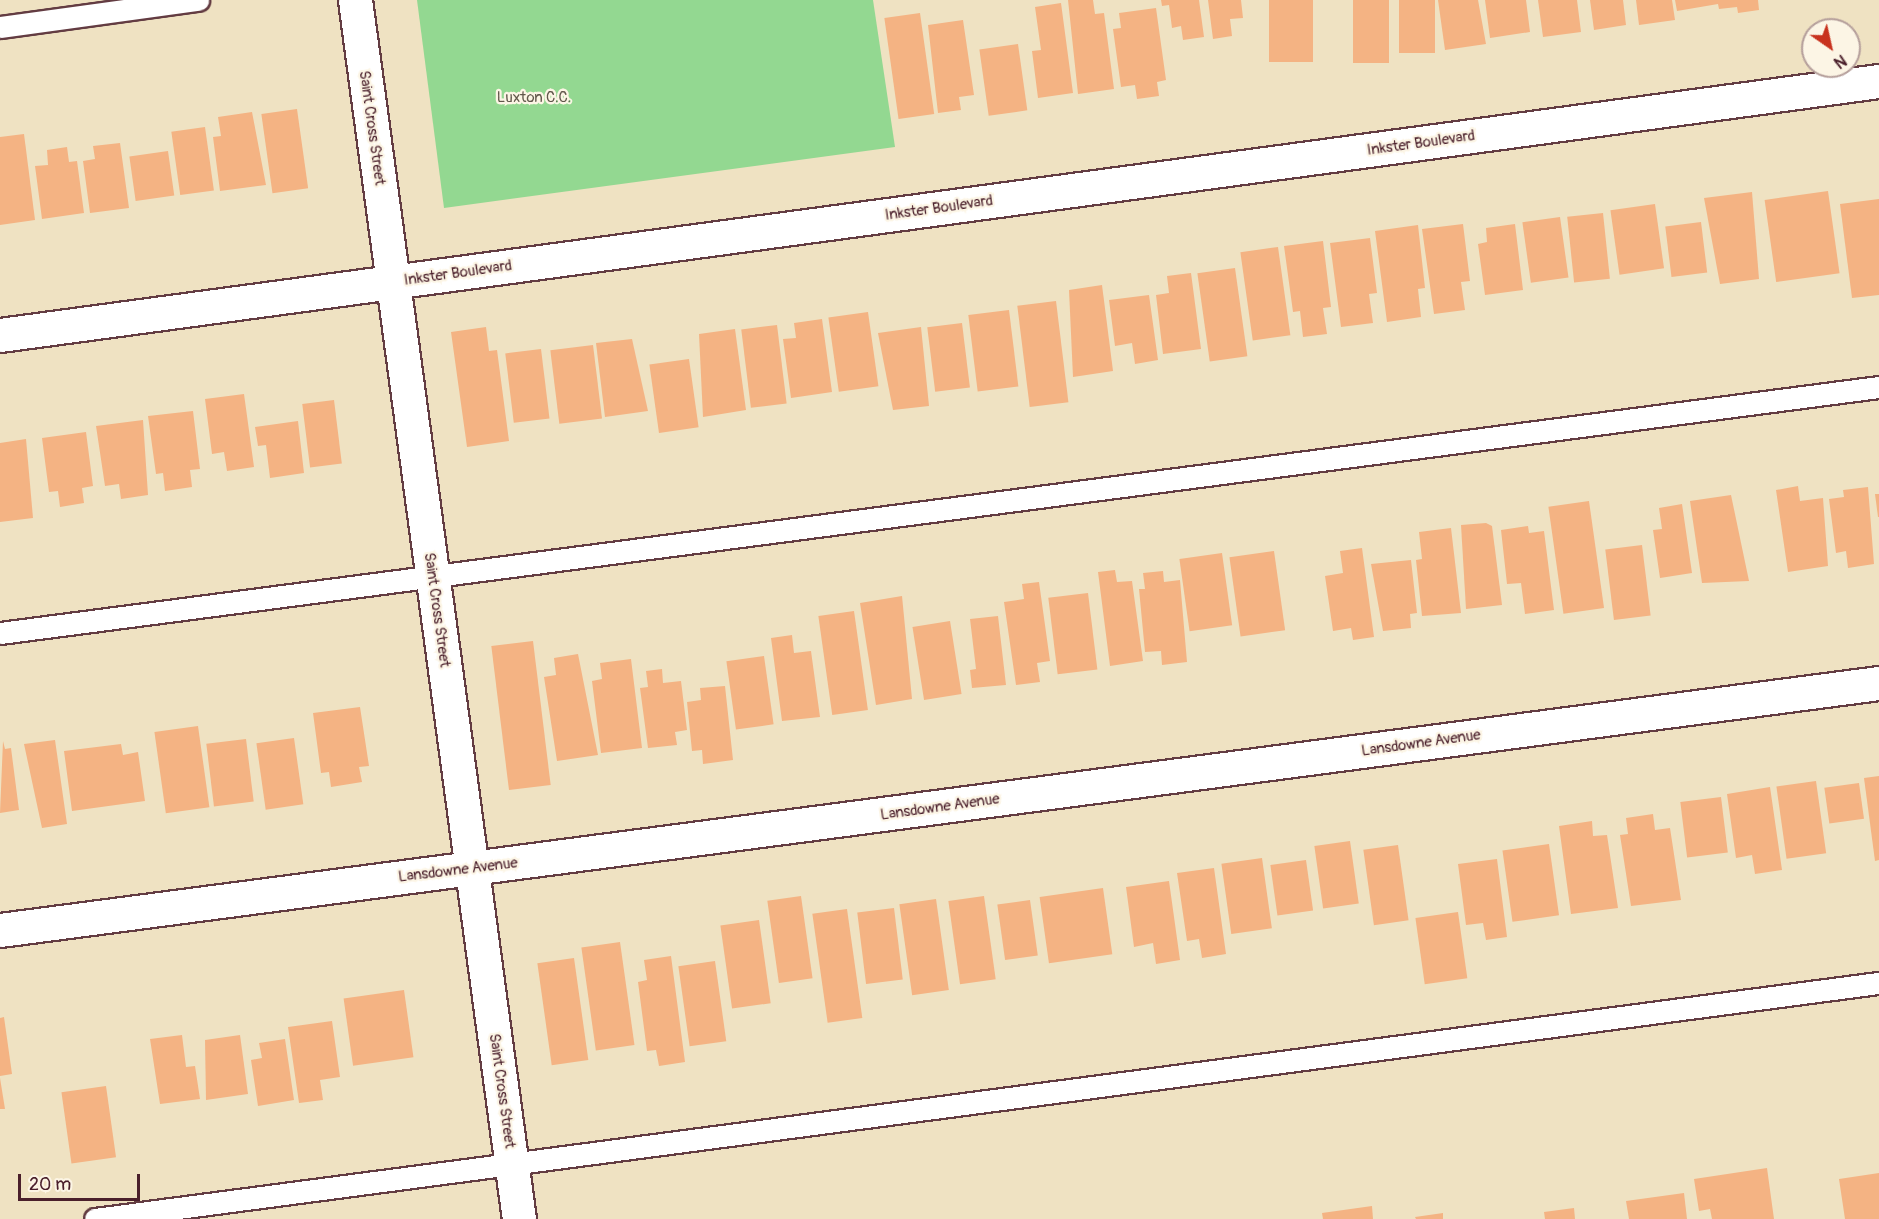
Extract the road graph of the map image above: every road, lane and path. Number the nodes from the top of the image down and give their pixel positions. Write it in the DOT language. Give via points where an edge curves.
graph roads {
  1 [pos="198,0"];
  2 [pos="355,0"];
  3 [pos="0,27"];
  4 [pos="1879,81"];
  5 [pos="393,282"];
  6 [pos="0,335"];
  7 [pos="1879,387"];
  8 [pos="433,578"];
  9 [pos="0,633"];
  10 [pos="1879,683"];
  11 [pos="472,869"];
  12 [pos="0,930"];
  13 [pos="1879,983"];
  14 [pos="512,1163"];
  15 [pos="95,1219"];
  16 [pos="519,1219"];
  1 -- 3 [label="lane"];
  2 -- 5 [label="street, Saint Cross Street"];
  4 -- 5 [label="street, Inkster Boulevard"];
  5 -- 6 [label="street, Inkster Boulevard"];
  5 -- 8 [label="street, Saint Cross Street"];
  7 -- 8 [label="lane"];
  8 -- 9 [label="lane"];
  8 -- 11 [label="street, Saint Cross Street"];
  10 -- 11 [label="street, Lansdowne Avenue"];
  11 -- 12 [label="street, Lansdowne Avenue"];
  11 -- 14 [label="street, Saint Cross Street"];
  13 -- 14 [label="lane"];
  14 -- 15 [label="lane"];
  14 -- 16 [label="street, Saint Cross Street"];
}
